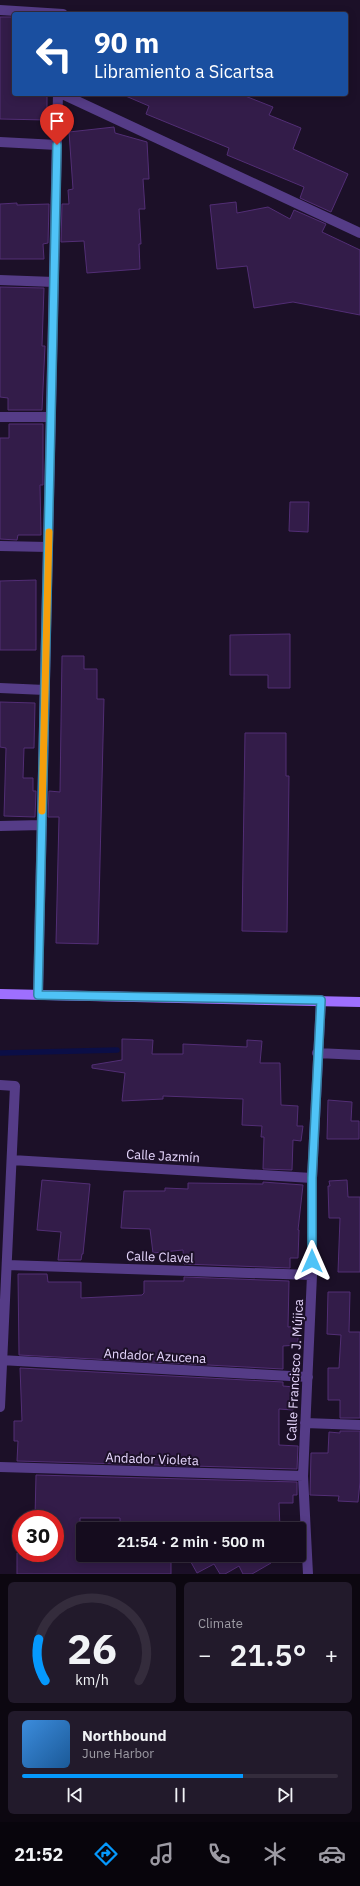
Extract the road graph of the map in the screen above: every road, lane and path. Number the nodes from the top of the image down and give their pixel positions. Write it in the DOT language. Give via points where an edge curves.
graph roads {
  1 [pos="0,10"];
  2 [pos="32,12"];
  3 [pos="58,96"];
  4 [pos="66,96"];
  5 [pos="0,142"];
  6 [pos="57,145"];
  7 [pos="360,233"];
  8 [pos="0,280"];
  9 [pos="54,282"];
  10 [pos="0,417"];
  11 [pos="51,418"];
  12 [pos="0,546"];
  13 [pos="48,547"];
  14 [pos="0,688"];
  15 [pos="45,690"];
  16 [pos="0,826"];
  17 [pos="42,826"];
  18 [pos="0,994"];
  19 [pos="38,995"];
  20 [pos="321,1000"];
  21 [pos="360,1002"];
  22 [pos="317,1053"];
  23 [pos="360,1055"];
  24 [pos="0,1085"];
  25 [pos="12,1160"];
  26 [pos="312,1178"];
  27 [pos="7,1265"];
  28 [pos="312,1275"];
  29 [pos="1,1360"];
  30 [pos="308,1377"];
  31 [pos="0,1407"];
  32 [pos="305,1423"];
  33 [pos="360,1425"];
  34 [pos="0,1467"];
  35 [pos="303,1476"];
  36 [pos="308,1574"];
  1 -- 2 [label="street"];
  3 -- 6 [label="street"];
  4 -- 7 [label="street"];
  5 -- 6 [label="street"];
  6 -- 9 [label="street"];
  8 -- 9 [label="street"];
  9 -- 11 [label="street"];
  10 -- 11 [label="street"];
  11 -- 13 [label="street"];
  12 -- 13 [label="street"];
  13 -- 15 [label="street"];
  14 -- 15 [label="street"];
  15 -- 17 [label="street"];
  16 -- 17 [label="street"];
  17 -- 19 [label="street"];
  18 -- 19 [label="main road"];
  19 -- 20 [label="main road"];
  20 -- 21 [label="main road"];
  20 -- 22 [label="street, Calle Francisco J. Mújica"];
  22 -- 23 [label="street"];
  22 -- 26 [label="street, Calle Francisco J. Mújica"];
  24 -- 25 [label="street" via="15,1086"];
  25 -- 26 [label="street, Calle Jazmín"];
  25 -- 27 [label="street"];
  26 -- 28 [label="street, Calle Francisco J. Mújica"];
  27 -- 28 [label="street, Calle Clavel"];
  27 -- 29 [label="street"];
  28 -- 30 [label="street, Calle Francisco J. Mújica"];
  29 -- 30 [label="street, Andador Azucena"];
  29 -- 31 [label="street"];
  30 -- 32 [label="street, Calle Francisco J. Mújica"];
  32 -- 33 [label="street"];
  32 -- 35 [label="street, Calle Francisco J. Mújica"];
  34 -- 35 [label="street, Andador Violeta"];
  35 -- 36 [label="street, Calle Francisco J. Mújica"];
}
